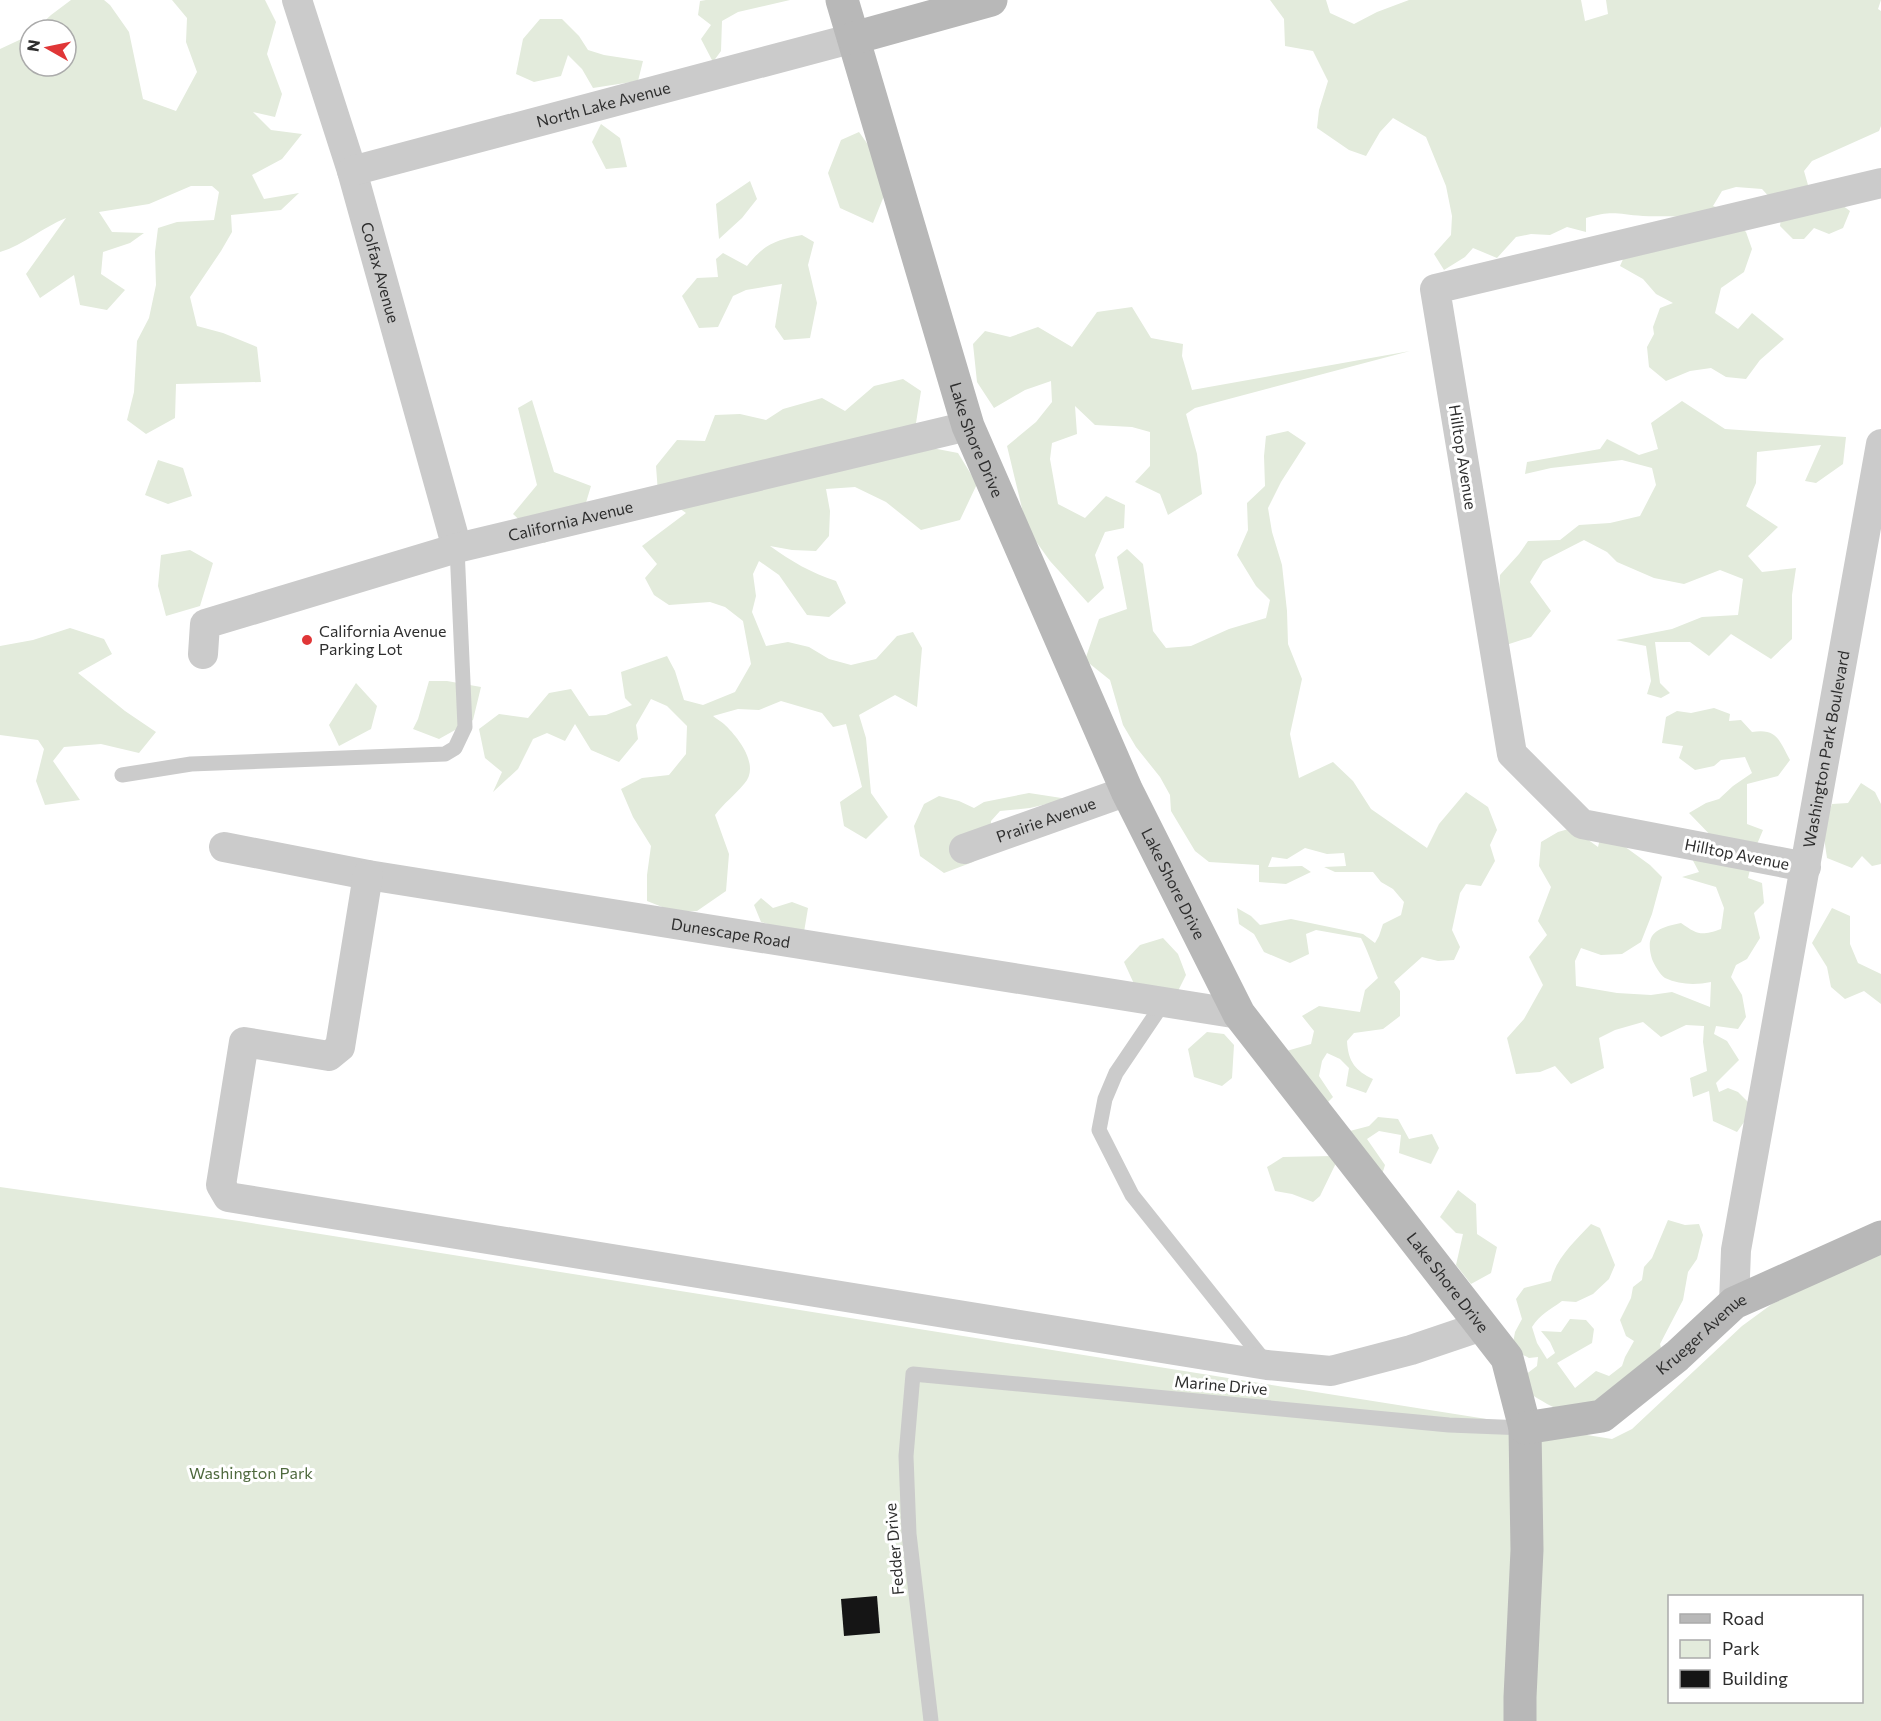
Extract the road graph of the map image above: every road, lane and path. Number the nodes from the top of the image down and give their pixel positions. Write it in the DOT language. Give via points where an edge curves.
graph roads {
  1 [pos="297,0"];
  2 [pos="842,0"];
  3 [pos="991,0"];
  4 [pos="854,38"];
  5 [pos="352,171"];
  6 [pos="1881,183"];
  7 [pos="968,426"];
  8 [pos="1881,444"];
  9 [pos="457,548"];
  10 [pos="203,654"];
  11 [pos="122,775"];
  12 [pos="1127,791"];
  13 [pos="224,847"];
  14 [pos="964,849"];
  15 [pos="1806,867"];
  16 [pos="368,875"];
  17 [pos="1164,1002"];
  18 [pos="1239,1014"];
  19 [pos="1881,1237"];
  20 [pos="1734,1304"];
  21 [pos="1482,1326"];
  22 [pos="1267,1365"];
  23 [pos="913,1374"];
  24 [pos="1525,1428"];
  25 [pos="931,1721"];
  26 [pos="1520,1721"];
  1 -- 5 [label="street, Colfax Avenue"];
  2 -- 4 [label="street, Lake Shore Drive"];
  3 -- 4 [label="street"];
  4 -- 5 [label="street, North Lake Avenue"];
  4 -- 7 [label="street, Lake Shore Drive"];
  5 -- 9 [label="street, Colfax Avenue"];
  6 -- 15 [label="street, Hilltop Avenue" via="1435,289 1512,754 1582,824"];
  7 -- 9 [label="street, California Avenue"];
  7 -- 12 [label="street, Lake Shore Drive"];
  8 -- 15 [label="street, Washington Park Boulevard"];
  9 -- 10 [label="street, California Avenue" via="205,624"];
  9 -- 11 [label="lane" via="465,727 455,748 445,754 191,764"];
  12 -- 14 [label="street, Prairie Avenue"];
  12 -- 18 [label="street, Lake Shore Drive"];
  13 -- 16 [label="street, Dunescape Road"];
  15 -- 20 [label="street, Washington Park Boulevard" via="1736,1250"];
  16 -- 17 [label="street, Dunescape Road"];
  16 -- 22 [label="street" via="340,1047 329,1056 244,1042 220,1185 228,1197"];
  17 -- 18 [label="street, Dunescape Road"];
  17 -- 22 [label="lane" via="1116,1073 1105,1099 1099,1130 1132,1195"];
  18 -- 21 [label="street, Lake Shore Drive"];
  19 -- 20 [label="street, Krueger Avenue"];
  20 -- 24 [label="street, Krueger Avenue" via="1602,1416"];
  21 -- 22 [label="street" via="1331,1371"];
  21 -- 24 [label="street, Lake Shore Drive" via="1507,1358"];
  23 -- 24 [label="lane, Marine Drive" via="1449,1425"];
  23 -- 25 [label="lane, Fedder Drive" via="906,1456 909,1534"];
  24 -- 26 [label="street, Lake Shore Drive" via="1527,1550"];
}
